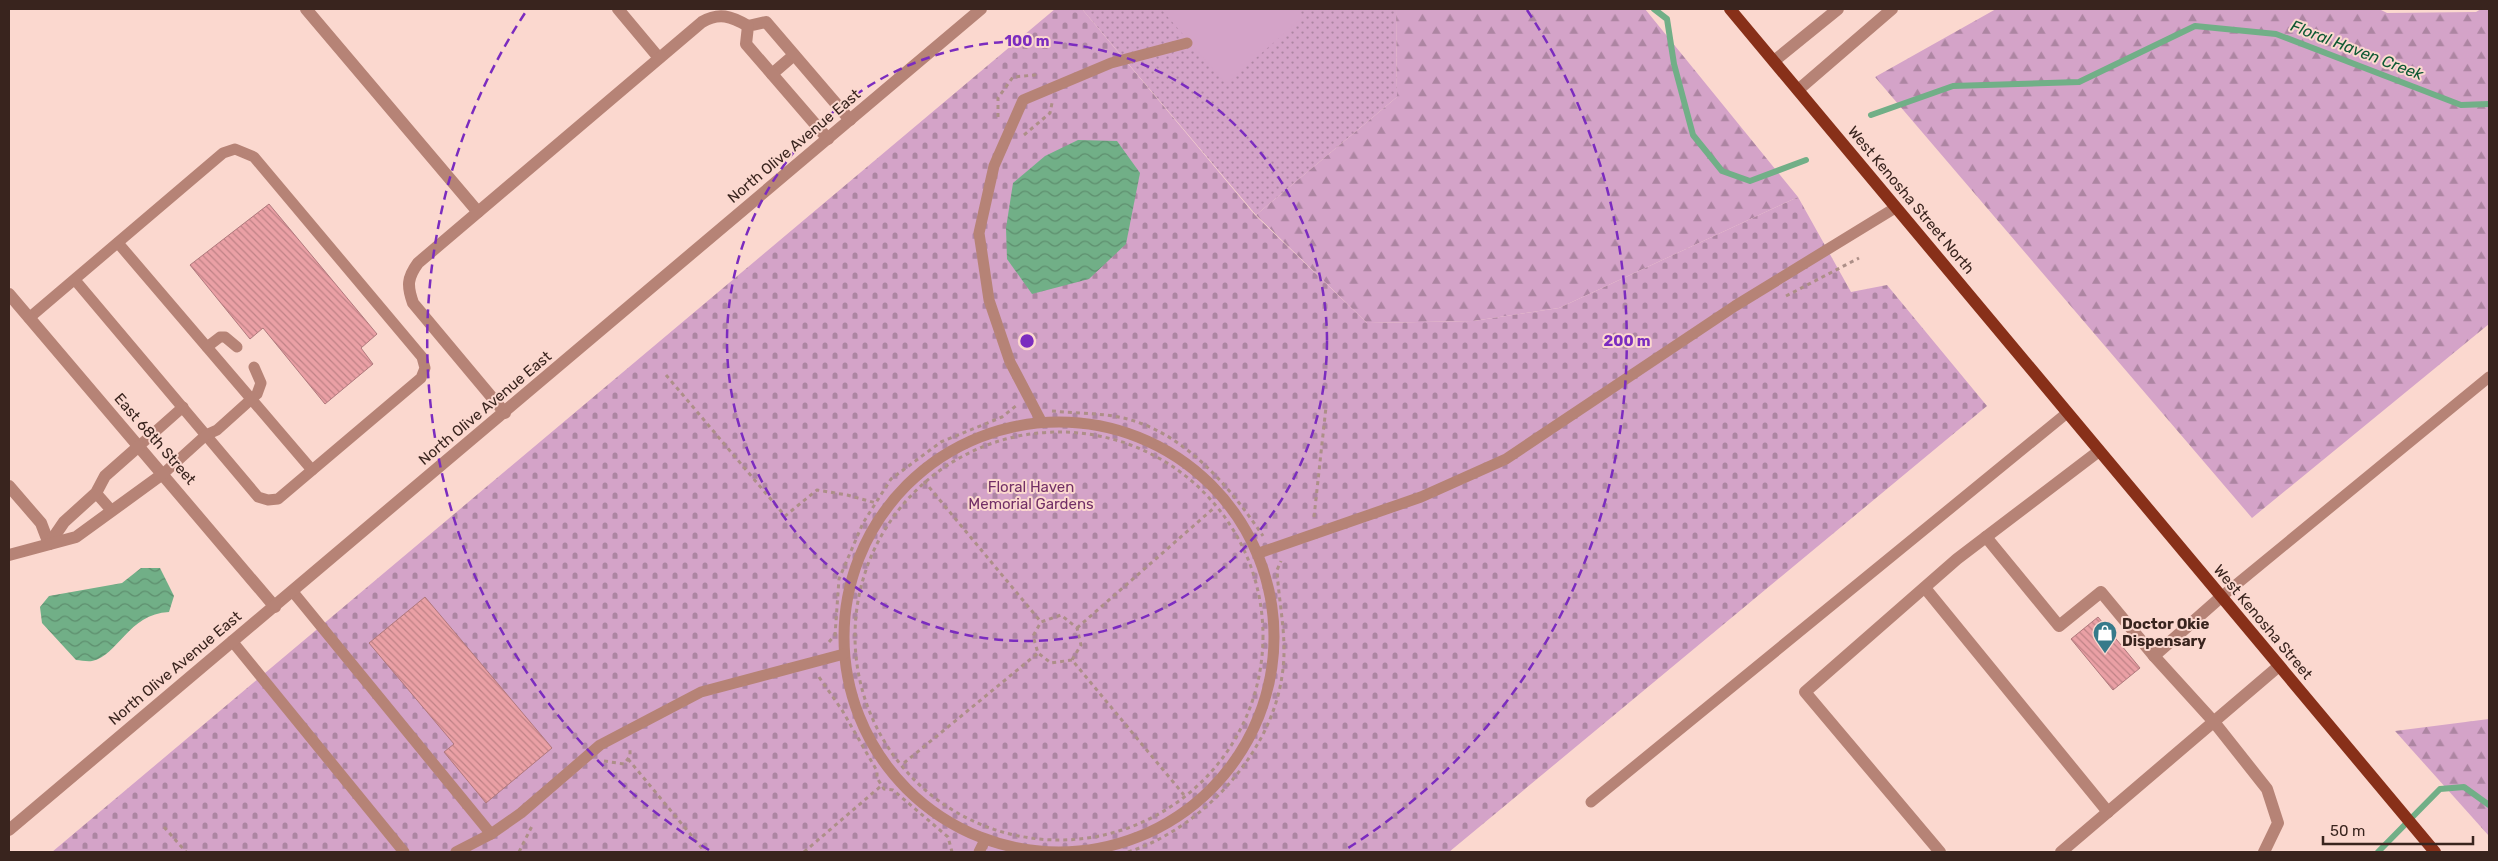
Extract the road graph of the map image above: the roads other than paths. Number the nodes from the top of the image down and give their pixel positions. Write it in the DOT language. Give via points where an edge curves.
graph roads {
  1 [pos="306,9"];
  2 [pos="618,9"];
  3 [pos="981,9"];
  4 [pos="1730,9"];
  5 [pos="1838,9"];
  6 [pos="1892,9"];
  7 [pos="748,26"];
  8 [pos="1187,43"];
  9 [pos="794,55"];
  10 [pos="659,58"];
  11 [pos="1774,61"];
  12 [pos="772,74"];
  13 [pos="1798,90"];
  14 [pos="850,120"];
  15 [pos="828,139"];
  16 [pos="1895,208"];
  17 [pos="478,212"];
  18 [pos="118,243"];
  19 [pos="75,280"];
  20 [pos="9,294"];
  21 [pos="29,318"];
  22 [pos="207,347"];
  23 [pos="238,347"];
  24 [pos="254,367"];
  25 [pos="2489,377"];
  26 [pos="252,399"];
  27 [pos="183,407"];
  28 [pos="505,413"];
  29 [pos="2067,413"];
  30 [pos="1041,421"];
  31 [pos="206,435"];
  32 [pos="139,446"];
  33 [pos="2099,451"];
  34 [pos="312,470"];
  35 [pos="164,473"];
  36 [pos="9,486"];
  37 [pos="96,493"];
  38 [pos="111,510"];
  39 [pos="1986,537"];
  40 [pos="49,544"];
  41 [pos="1258,553"];
  42 [pos="9,555"];
  43 [pos="1925,588"];
  44 [pos="293,592"];
  45 [pos="2222,597"];
  46 [pos="276,607"];
  47 [pos="232,641"];
  48 [pos="844,654"];
  49 [pos="2154,656"];
  50 [pos="2279,666"];
  51 [pos="2214,722"];
  52 [pos="1591,802"];
  53 [pos="2108,812"];
  54 [pos="9,830"];
  55 [pos="491,834"];
  56 [pos="985,840"];
  57 [pos="459,851"];
  58 [pos="404,852"];
  59 [pos="979,852"];
  60 [pos="1940,852"];
  61 [pos="2061,852"];
  62 [pos="2264,852"];
  63 [pos="2435,852"];
  1 -- 17 [label="street"];
  2 -- 10 [label="street"];
  3 -- 14 [label="street, North Olive Avenue East"];
  4 -- 11 [label="main road, West Kenosha Street North"];
  5 -- 11 [label="street"];
  6 -- 13 [label="street"];
  7 -- 9 [label="street" via="766,22"];
  7 -- 10 [label="street" via="736,18 713,16"];
  7 -- 12 [label="street" via="746,44"];
  8 -- 30 [label="lane" via="1111,63 1023,100 994,166 980,233 989,300 1010,362"];
  9 -- 12 [label="street"];
  9 -- 14 [label="street"];
  10 -- 17 [label="street"];
  11 -- 13 [label="main road, West Kenosha Street North"];
  12 -- 15 [label="street"];
  13 -- 16 [label="main road, West Kenosha Street North"];
  14 -- 15 [label="street, North Olive Avenue East"];
  15 -- 28 [label="street, North Olive Avenue East"];
  16 -- 29 [label="main road, West Kenosha Street North"];
  16 -- 41 [label="lane" via="1735,306 1506,459 1421,498"];
  17 -- 28 [label="street" via="418,263 407,285 413,303"];
  18 -- 19 [label="lane"];
  18 -- 22 [label="lane"];
  18 -- 34 [label="lane" via="223,153 235,150 254,157 424,363 422,378"];
  19 -- 21 [label="lane"];
  19 -- 27 [label="lane"];
  20 -- 21 [label="street, East 68th Street"];
  21 -- 32 [label="street, East 68th Street"];
  22 -- 23 [label="lane" via="220,336"];
  22 -- 26 [label="lane"];
  24 -- 26 [label="lane" via="260,389"];
  25 -- 45 [label="lane"];
  26 -- 31 [label="lane" via="217,430"];
  26 -- 34 [label="lane"];
  27 -- 31 [label="lane"];
  27 -- 32 [label="lane"];
  28 -- 44 [label="street, North Olive Avenue East"];
  29 -- 33 [label="main road, West Kenosha Street"];
  29 -- 52 [label="lane"];
  30 -- 41 [label="lane" via="1109,426 1171,452 1222,496"];
  30 -- 48 [label="lane" via="996,430 952,448 915,476 884,511 860,552 847,597"];
  31 -- 34 [label="lane" via="258,496 268,500 278,499"];
  31 -- 35 [label="lane"];
  32 -- 35 [label="street, East 68th Street"];
  32 -- 37 [label="street" via="105,476"];
  33 -- 39 [label="street"];
  33 -- 45 [label="main road, West Kenosha Street"];
  35 -- 38 [label="street"];
  35 -- 46 [label="street, East 68th Street"];
  36 -- 40 [label="street" via="41,522"];
  37 -- 38 [label="lane"];
  37 -- 40 [label="street" via="64,522"];
  38 -- 40 [label="street" via="76,537"];
  39 -- 43 [label="street"];
  39 -- 49 [label="street" via="2059,626 2102,592"];
  40 -- 42 [label="street"];
  41 -- 56 [label="lane" via="1273,606 1274,661 1262,714 1236,762 1198,802 1152,832 1100,849 1045,852"];
  43 -- 53 [label="street"];
  43 -- 60 [label="street" via="1804,692"];
  44 -- 46 [label="street, North Olive Avenue East"];
  44 -- 55 [label="lane"];
  45 -- 49 [label="street"];
  45 -- 50 [label="main road, West Kenosha Street"];
  46 -- 47 [label="street, North Olive Avenue East"];
  47 -- 54 [label="street, North Olive Avenue East"];
  47 -- 58 [label="lane"];
  48 -- 55 [label="lane" via="701,692 600,745 522,813"];
  48 -- 56 [label="lane" via="856,708 887,765 933,811"];
  49 -- 51 [label="street"];
  50 -- 51 [label="street"];
  50 -- 63 [label="main road, West Kenosha Street"];
  51 -- 53 [label="street"];
  51 -- 62 [label="street" via="2267,789 2278,823"];
  53 -- 61 [label="street"];
  55 -- 57 [label="lane"];
  56 -- 59 [label="lane"];
}
